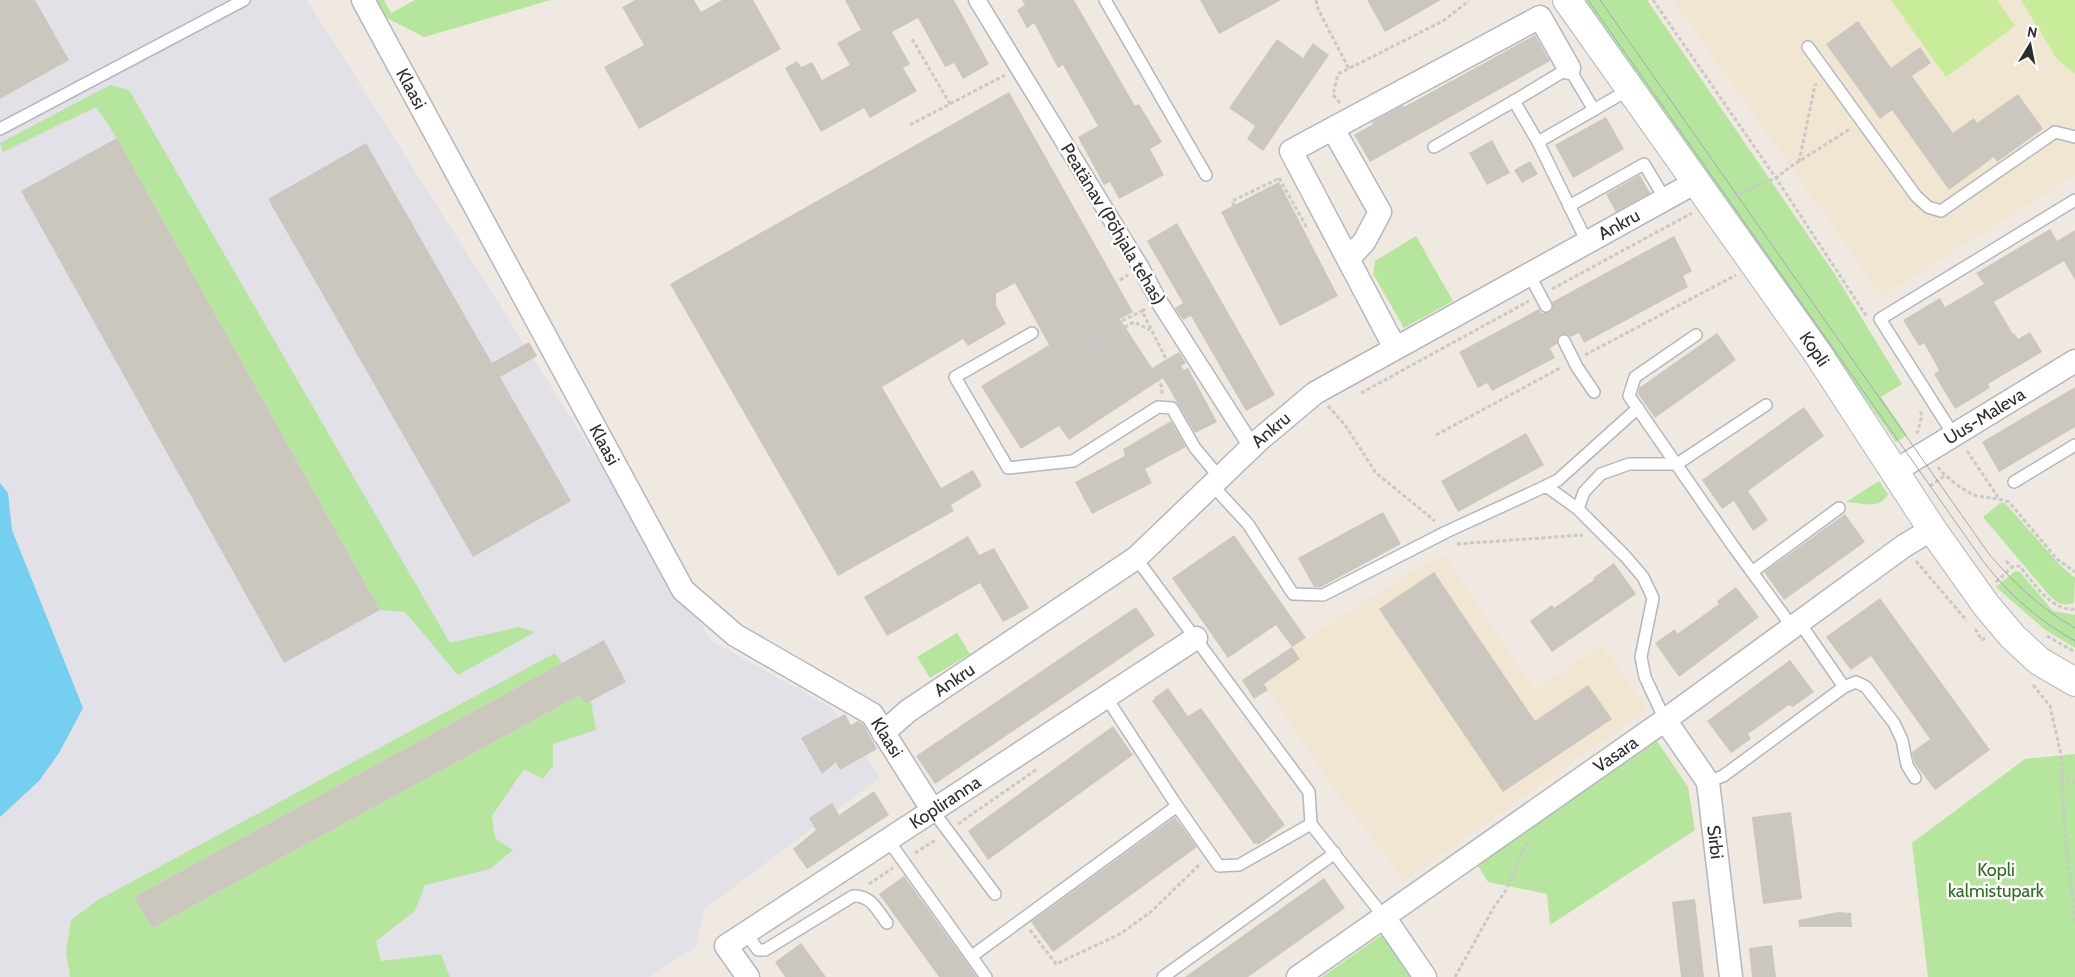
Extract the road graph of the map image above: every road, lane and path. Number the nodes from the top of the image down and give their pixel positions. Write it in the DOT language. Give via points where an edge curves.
graph roads {
  1 [pos="244,0"];
  2 [pos="363,0"];
  3 [pos="977,0"];
  4 [pos="1105,0"];
  5 [pos="1316,0"];
  6 [pos="1469,0"];
  7 [pos="1567,0"];
  8 [pos="1653,0"];
  9 [pos="912,40"];
  10 [pos="1808,47"];
  11 [pos="1019,68"];
  12 [pos="1569,68"];
  13 [pos="1349,69"];
  14 [pos="1830,76"];
  15 [pos="1630,89"];
  16 [pos="1514,101"];
  17 [pos="950,104"];
  18 [pos="1594,110"];
  19 [pos="1862,123"];
  20 [pos="1342,124"];
  21 [pos="910,125"];
  22 [pos="0,129"];
  23 [pos="2075,137"];
  24 [pos="1538,142"];
  25 [pos="1434,147"];
  26 [pos="1799,163"];
  27 [pos="1300,168"];
  28 [pos="1206,175"];
  29 [pos="1776,178"];
  30 [pos="1696,182"];
  31 [pos="1665,199"];
  32 [pos="2075,200"];
  33 [pos="1234,206"];
  34 [pos="1569,206"];
  35 [pos="1705,209"];
  36 [pos="1587,242"];
  37 [pos="1349,258"];
  38 [pos="1529,274"];
  39 [pos="1543,300"];
  40 [pos="1142,311"];
  41 [pos="1146,319"];
  42 [pos="1871,324"];
  43 [pos="1109,327"];
  44 [pos="1151,330"];
  45 [pos="1032,333"];
  46 [pos="1696,335"];
  47 [pos="1564,341"];
  48 [pos="1092,343"];
  49 [pos="1395,348"];
  50 [pos="1060,356"];
  51 [pos="2075,361"];
  52 [pos="1062,362"];
  53 [pos="1594,392"];
  54 [pos="1357,395"];
  55 [pos="1766,405"];
  56 [pos="1336,406"];
  57 [pos="1918,407"];
  58 [pos="1163,408"];
  59 [pos="1638,408"];
  60 [pos="1330,409"];
  61 [pos="1322,413"];
  62 [pos="1958,440"];
  63 [pos="1921,442"];
  64 [pos="2075,445"];
  65 [pos="1252,446"];
  66 [pos="1677,464"];
  67 [pos="1936,464"];
  68 [pos="1895,471"];
  69 [pos="1944,476"];
  70 [pos="1216,481"];
  71 [pos="2014,482"];
  72 [pos="1546,486"];
  73 [pos="1924,491"];
  74 [pos="1998,498"];
  75 [pos="1578,508"];
  76 [pos="1840,508"];
  77 [pos="1932,529"];
  78 [pos="1446,532"];
  79 [pos="1606,537"];
  80 [pos="1454,544"];
  81 [pos="1136,558"];
  82 [pos="2006,562"];
  83 [pos="2012,568"];
  84 [pos="1752,572"];
  85 [pos="2075,572"];
  86 [pos="1992,586"];
  87 [pos="2075,609"];
  88 [pos="1797,625"];
  89 [pos="1196,638"];
  90 [pos="2075,682"];
  91 [pos="1844,687"];
  92 [pos="1106,697"];
  93 [pos="2052,700"];
  94 [pos="1665,720"];
  95 [pos="883,732"];
  96 [pos="1044,764"];
  97 [pos="2061,774"];
  98 [pos="1916,778"];
  99 [pos="1708,782"];
  100 [pos="2075,784"];
  101 [pos="1177,806"];
  102 [pos="933,811"];
  103 [pos="1311,824"];
  104 [pos="948,831"];
  105 [pos="1529,838"];
  106 [pos="888,840"];
  107 [pos="1335,853"];
  108 [pos="1210,854"];
  109 [pos="902,861"];
  110 [pos="994,894"];
  111 [pos="853,896"];
  112 [pos="1384,917"];
  113 [pos="1021,919"];
  114 [pos="2075,921"];
  115 [pos="887,923"];
  116 [pos="746,933"];
  117 [pos="972,956"];
  118 [pos="748,977"];
  119 [pos="986,977"];
  120 [pos="1163,977"];
  121 [pos="1298,977"];
  122 [pos="1425,977"];
  123 [pos="1454,977"];
  124 [pos="1731,977"];
  1 -- 22 [label="lane"];
  2 -- 95 [label="street, Klaasi" via="684,590 734,635 872,714"];
  3 -- 11 [label="street, Peatänav (Põhjala tehas)"];
  4 -- 28 [label="lane"];
  5 -- 13 [label="path"];
  6 -- 13 [label="path" via="1442,21"];
  7 -- 15 [label="street, Kopli"];
  8 -- 29 [label="path"];
  9 -- 17 [label="path"];
  10 -- 14 [label="lane"];
  11 -- 17 [label="path"];
  11 -- 65 [label="street, Peatänav (Põhjala tehas)" via="1158,300"];
  12 -- 16 [label="lane"];
  12 -- 18 [label="lane"];
  12 -- 20 [label="street" via="1540,17"];
  13 -- 20 [label="path" via="1338,74 1333,94"];
  14 -- 19 [label="lane"];
  14 -- 26 [label="path" via="1815,85"];
  15 -- 18 [label="lane"];
  15 -- 30 [label="street, Kopli"];
  16 -- 24 [label="lane"];
  16 -- 25 [label="lane"];
  17 -- 21 [label="path"];
  18 -- 24 [label="lane"];
  19 -- 23 [label="lane" via="1916,196 1928,207 1941,211 2055,132"];
  19 -- 26 [label="path"];
  20 -- 27 [label="street" via="1292,151"];
  20 -- 37 [label="street" via="1380,212 1364,242"];
  24 -- 34 [label="lane"];
  26 -- 29 [label="path"];
  27 -- 33 [label="path" via="1232,201"];
  27 -- 37 [label="street"];
  29 -- 35 [label="path"];
  29 -- 42 [label="path"];
  30 -- 31 [label="street, Ankru"];
  30 -- 35 [label="street, Kopli"];
  31 -- 34 [label="lane" via="1644,164"];
  31 -- 36 [label="street, Ankru"];
  32 -- 62 [label="lane" via="1880,319"];
  34 -- 36 [label="lane"];
  35 -- 39 [label="path"];
  35 -- 68 [label="street, Kopli" via="1816,352"];
  36 -- 38 [label="street, Ankru"];
  37 -- 49 [label="street"];
  38 -- 39 [label="lane"];
  38 -- 49 [label="street, Ankru"];
  39 -- 54 [label="path"];
  40 -- 43 [label="path"];
  41 -- 44 [label="path"];
  43 -- 48 [label="path" via="1108,331 1090,340"];
  43 -- 50 [label="path"];
  44 -- 48 [label="path" via="1134,322"];
  44 -- 58 [label="path" via="1168,363 1154,373 1162,387"];
  45 -- 58 [label="lane" via="955,377 1008,468 1073,461 1158,407"];
  46 -- 59 [label="lane" via="1635,377 1629,396"];
  47 -- 53 [label="lane"];
  48 -- 52 [label="path"];
  49 -- 65 [label="street, Ankru" via="1315,394"];
  51 -- 62 [label="street, Uus-Maleva"];
  55 -- 66 [label="lane"];
  56 -- 60 [label="path"];
  57 -- 63 [label="path" via="1922,415 1917,435"];
  58 -- 70 [label="lane" via="1172,408"];
  59 -- 66 [label="lane"];
  59 -- 72 [label="lane" via="1558,480"];
  60 -- 61 [label="path"];
  60 -- 78 [label="path" via="1345,425 1376,473"];
  62 -- 68 [label="street, Uus-Maleva"];
  62 -- 74 [label="path"];
  64 -- 71 [label="lane"];
  65 -- 70 [label="street, Ankru"];
  66 -- 75 [label="lane" via="1629,464 1601,474 1584,492"];
  66 -- 84 [label="lane"];
  67 -- 69 [label="path"];
  68 -- 77 [label="street, Kopli"];
  69 -- 73 [label="path"];
  69 -- 74 [label="path" via="1976,495"];
  70 -- 78 [label="lane" via="1293,594 1323,595"];
  70 -- 81 [label="street, Ankru"];
  72 -- 75 [label="lane"];
  72 -- 78 [label="lane"];
  74 -- 85 [label="path" via="2009,502 2057,559"];
  75 -- 79 [label="lane"];
  76 -- 84 [label="lane"];
  77 -- 88 [label="street, Vasara"];
  77 -- 90 [label="street, Kopli" via="2013,637 2039,661"];
  79 -- 80 [label="path" via="1576,535"];
  79 -- 94 [label="lane" via="1642,577 1653,598 1641,657 1645,677"];
  81 -- 89 [label="lane"];
  81 -- 95 [label="street, Ankru" via="908,711"];
  82 -- 83 [label="path"];
  83 -- 86 [label="path"];
  83 -- 87 [label="path" via="2019,566 2060,608"];
  84 -- 88 [label="lane"];
  88 -- 91 [label="lane"];
  88 -- 94 [label="street, Vasara"];
  89 -- 92 [label="street, Kopliranna"];
  89 -- 103 [label="lane" via="1309,792"];
  91 -- 98 [label="lane" via="1856,682 1866,687 1894,723 1902,740 1907,766"];
  91 -- 99 [label="lane" via="1723,776"];
  92 -- 101 [label="lane"];
  92 -- 102 [label="street, Kopliranna"];
  93 -- 97 [label="path" via="2050,706 2061,755"];
  94 -- 99 [label="street, Sirbi"];
  94 -- 112 [label="street, Vasara"];
  95 -- 102 [label="street, Klaasi"];
  96 -- 104 [label="path"];
  97 -- 100 [label="path"];
  97 -- 114 [label="path"];
  99 -- 124 [label="street, Sirbi"];
  101 -- 108 [label="lane"];
  101 -- 113 [label="lane"];
  102 -- 104 [label="lane"];
  102 -- 106 [label="street, Kopliranna"];
  103 -- 107 [label="lane"];
  103 -- 108 [label="lane" via="1239,865 1218,866"];
  104 -- 109 [label="path"];
  104 -- 110 [label="lane"];
  105 -- 123 [label="path" via="1505,892"];
  106 -- 109 [label="lane"];
  106 -- 116 [label="street, Kopliranna"];
  107 -- 112 [label="lane"];
  107 -- 120 [label="lane"];
  108 -- 113 [label="path" via="1152,911 1120,934 1056,964"];
  109 -- 111 [label="path"];
  109 -- 117 [label="lane"];
  111 -- 115 [label="lane" via="870,900"];
  111 -- 116 [label="lane" via="765,950 758,950"];
  112 -- 121 [label="street, Vasara"];
  112 -- 122 [label="street"];
  113 -- 117 [label="lane"];
  116 -- 118 [label="street, Kopliranna" via="726,946"];
  117 -- 119 [label="lane"];
}
